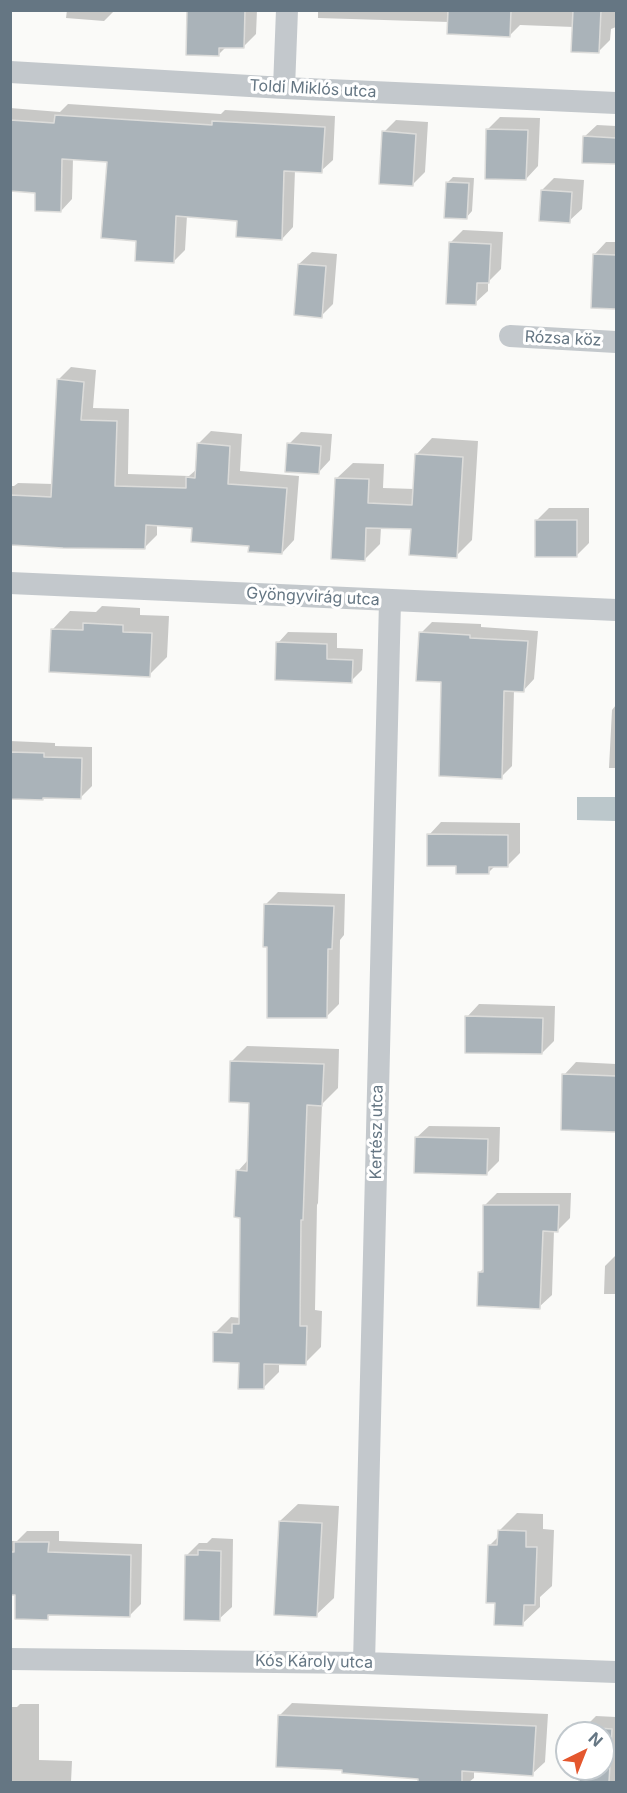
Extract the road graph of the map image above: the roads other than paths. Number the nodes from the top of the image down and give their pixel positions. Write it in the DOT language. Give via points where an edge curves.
graph roads {
  1 [pos="287,10"];
  2 [pos="10,72"];
  3 [pos="284,88"];
  4 [pos="616,103"];
  5 [pos="510,336"];
  6 [pos="616,342"];
  7 [pos="10,583"];
  8 [pos="390,601"];
  9 [pos="616,610"];
  10 [pos="10,1659"];
  11 [pos="364,1662"];
  12 [pos="616,1672"];
  1 -- 3 [label="street"];
  2 -- 3 [label="street, Toldi Miklós utca"];
  3 -- 4 [label="street, Toldi Miklós utca"];
  5 -- 6 [label="street, Rózsa köz"];
  7 -- 8 [label="street, Gyöngyvirág utca"];
  8 -- 9 [label="street, Gyöngyvirág utca"];
  8 -- 11 [label="street, Kertész utca"];
  10 -- 11 [label="street, Kós Károly utca"];
  11 -- 12 [label="street, Kós Károly utca"];
}
